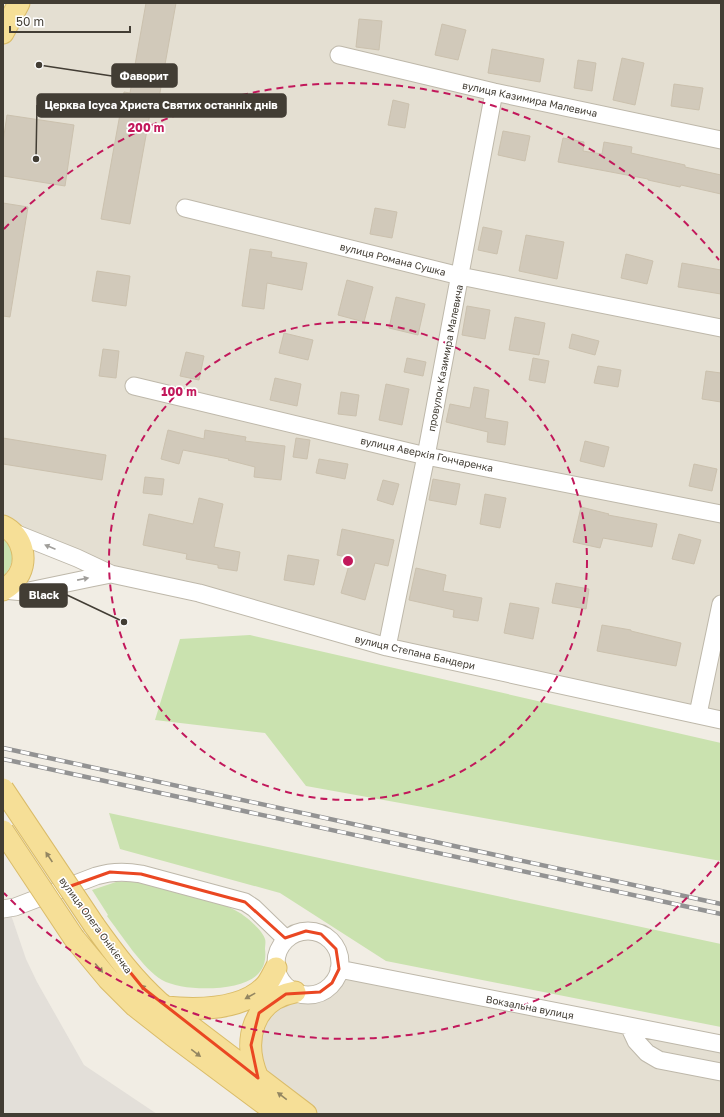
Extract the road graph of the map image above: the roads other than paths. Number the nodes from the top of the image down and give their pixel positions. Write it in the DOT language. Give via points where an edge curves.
graph roads {
  1 [pos="19,3"];
  2 [pos="3,33"];
  3 [pos="339,55"];
  4 [pos="494,92"];
  5 [pos="721,140"];
  6 [pos="185,208"];
  7 [pos="460,276"];
  8 [pos="721,328"];
  9 [pos="134,386"];
  10 [pos="426,456"];
  11 [pos="721,514"];
  12 [pos="7,529"];
  13 [pos="111,574"];
  14 [pos="3,590"];
  15 [pos="721,604"];
  16 [pos="387,647"];
  17 [pos="698,714"];
  18 [pos="721,720"];
  19 [pos="3,789"];
  20 [pos="3,831"];
  21 [pos="3,910"];
  22 [pos="286,939"];
  23 [pos="276,968"];
  24 [pos="339,969"];
  25 [pos="295,992"];
  26 [pos="165,1007"];
  27 [pos="629,1026"];
  28 [pos="721,1044"];
  29 [pos="721,1072"];
  30 [pos="258,1078"];
  31 [pos="278,1114"];
  32 [pos="306,1114"];
  1 -- 2 [label="main road"];
  3 -- 4 [label="street, вулиця Казимира Малевича"];
  4 -- 5 [label="street, вулиця Казимира Малевича"];
  4 -- 7 [label="street, провулок Казимира Малевича"];
  6 -- 7 [label="street, вулиця Романа Сушка"];
  7 -- 8 [label="street, вулиця Романа Сушка"];
  7 -- 10 [label="street, провулок Казимира Малевича"];
  9 -- 10 [label="street, вулиця Аверкія Гончаренка"];
  10 -- 11 [label="street, вулиця Аверкія Гончаренка"];
  10 -- 16 [label="street, провулок Казимира Малевича"];
  13 -- 12 [label="street, вулиця Степана Бандери, one-way"];
  12 -- 14 [label="main road" via="21,546 23,564 16,579"];
  14 -- 13 [label="street, вулиця Степана Бандери, one-way" via="24,592"];
  13 -- 16 [label="street, вулиця Степана Бандери" via="199,593"];
  15 -- 17 [label="street"];
  16 -- 17 [label="street, вулиця Степана Бандери"];
  17 -- 18 [label="street, вулиця Степана Бандери"];
  26 -- 19 [label="main road, вулиця Олега Онікієнка, one-way, bridge" via="143,988 94,925"];
  20 -- 31 [label="main road, one-way, bridge" via="74,938 108,979 135,1006"];
  21 -- 22 [label="street" via="96,876 124,871 245,902"];
  22 -- 23 [label="street" via="277,952"];
  22 -- 24 [label="street" via="295,933 306,931 321,934 330,940 336,949"];
  23 -- 25 [label="street" via="286,987"];
  23 -- 26 [label="main road, one-way" via="266,985 258,992 234,1004 207,1008"];
  24 -- 25 [label="street" via="325,990 310,995"];
  24 -- 27 [label="street, Вокзальна вулиця"];
  25 -- 30 [label="main road" via="271,1001 256,1020 250,1045"];
  26 -- 30 [label="main road, вулиця Олега Онікієнка"];
  27 -- 28 [label="street, Вокзальна вулиця"];
  27 -- 29 [label="street" via="636,1041 647,1053 659,1060"];
  32 -- 30 [label="main road, вулиця Олега Онікієнка, one-way"];
}
